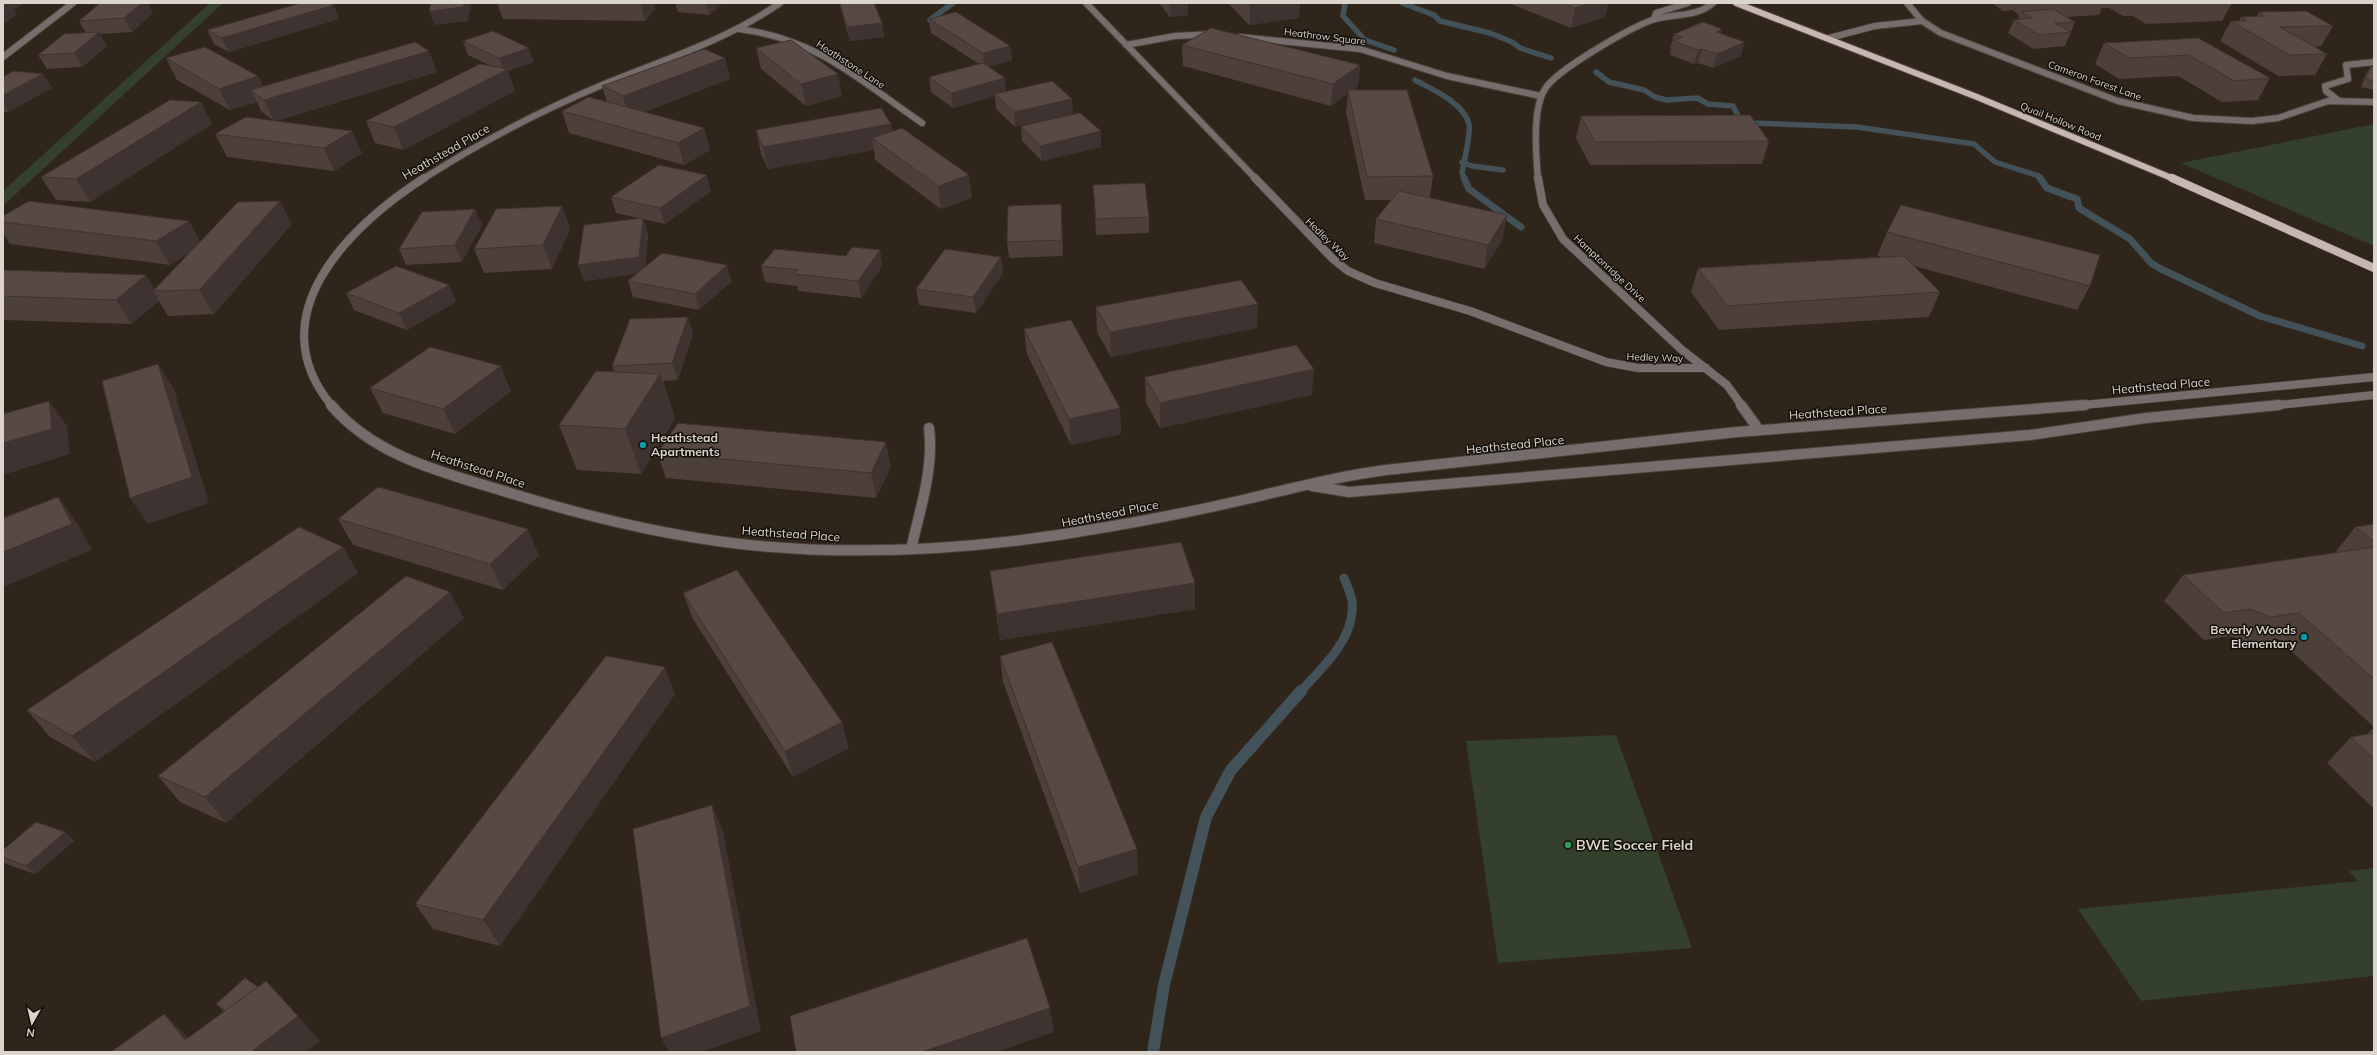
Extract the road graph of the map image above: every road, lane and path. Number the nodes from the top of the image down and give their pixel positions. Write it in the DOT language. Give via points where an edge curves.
graph roads {
  1 [pos="73,3"];
  2 [pos="780,3"];
  3 [pos="1086,3"];
  4 [pos="1688,3"];
  5 [pos="1713,3"];
  6 [pos="1736,3"];
  7 [pos="1907,3"];
  8 [pos="1654,19"];
  9 [pos="1922,21"];
  10 [pos="740,29"];
  11 [pos="1220,35"];
  12 [pos="1235,36"];
  13 [pos="1828,38"];
  14 [pos="1126,45"];
  15 [pos="3,57"];
  16 [pos="2374,62"];
  17 [pos="1541,96"];
  18 [pos="2339,102"];
  19 [pos="2374,102"];
  20 [pos="922,123"];
  21 [pos="2374,268"];
  22 [pos="1706,368"];
  23 [pos="2374,377"];
  24 [pos="2374,395"];
  25 [pos="929,428"];
  26 [pos="1760,430"];
  27 [pos="1306,486"];
  28 [pos="911,549"];
  1 -- 15 [label="street"];
  2 -- 10 [label="street, Heathstead Place"];
  3 -- 14 [label="street, Hedley Way"];
  4 -- 8 [label="street, Hamptonridge Drive" via="1656,13"];
  5 -- 8 [label="street, Hamptonridge Drive" via="1696,11"];
  6 -- 13 [label="main road, Quail Hollow Road"];
  7 -- 9 [label="street, Cameron Forest Lane"];
  8 -- 17 [label="street, Hamptonridge Drive" via="1598,50 1552,80"];
  9 -- 13 [label="street" via="1875,26"];
  9 -- 18 [label="street, Cameron Forest Lane" via="1951,37 2118,101 2171,114 2216,120 2263,120 2291,115 2322,102"];
  10 -- 20 [label="street, Heathstone Lane" via="787,39 810,48"];
  10 -- 28 [label="street, Heathstead Place" via="579,95 462,156 402,192 354,234 318,282 306,308 302,335 305,355 319,388 341,418 371,441 394,453 509,493 579,512 717,540 824,550"];
  11 -- 14 [label="street" via="1175,36"];
  12 -- 17 [label="street, Heathrow Square" via="1360,49 1447,76"];
  13 -- 21 [label="main road, Quail Hollow Road" via="2104,149"];
  14 -- 22 [label="street, Hedley Way" via="1333,259 1348,271 1376,283 1470,311 1606,362 1638,368"];
  16 -- 18 [label="street" via="2346,65 2348,79 2325,86 2326,91"];
  17 -- 22 [label="street, Hamptonridge Drive" via="1537,110 1538,183 1549,219 1563,240 1682,350"];
  18 -- 19 [label="street, Cameron Forest Lane"];
  22 -- 26 [label="street, Hamptonridge Drive" via="1727,385"];
  23 -- 26 [label="street, Heathstead Place" via="2126,401"];
  24 -- 27 [label="street, Heathstead Place" via="2146,418 2030,435 1349,492"];
  25 -- 28 [label="street" via="932,439 926,482"];
  26 -- 27 [label="street, Heathstead Place" via="1357,474"];
  27 -- 28 [label="street, Heathstead Place" via="1073,535 971,547"];
}
